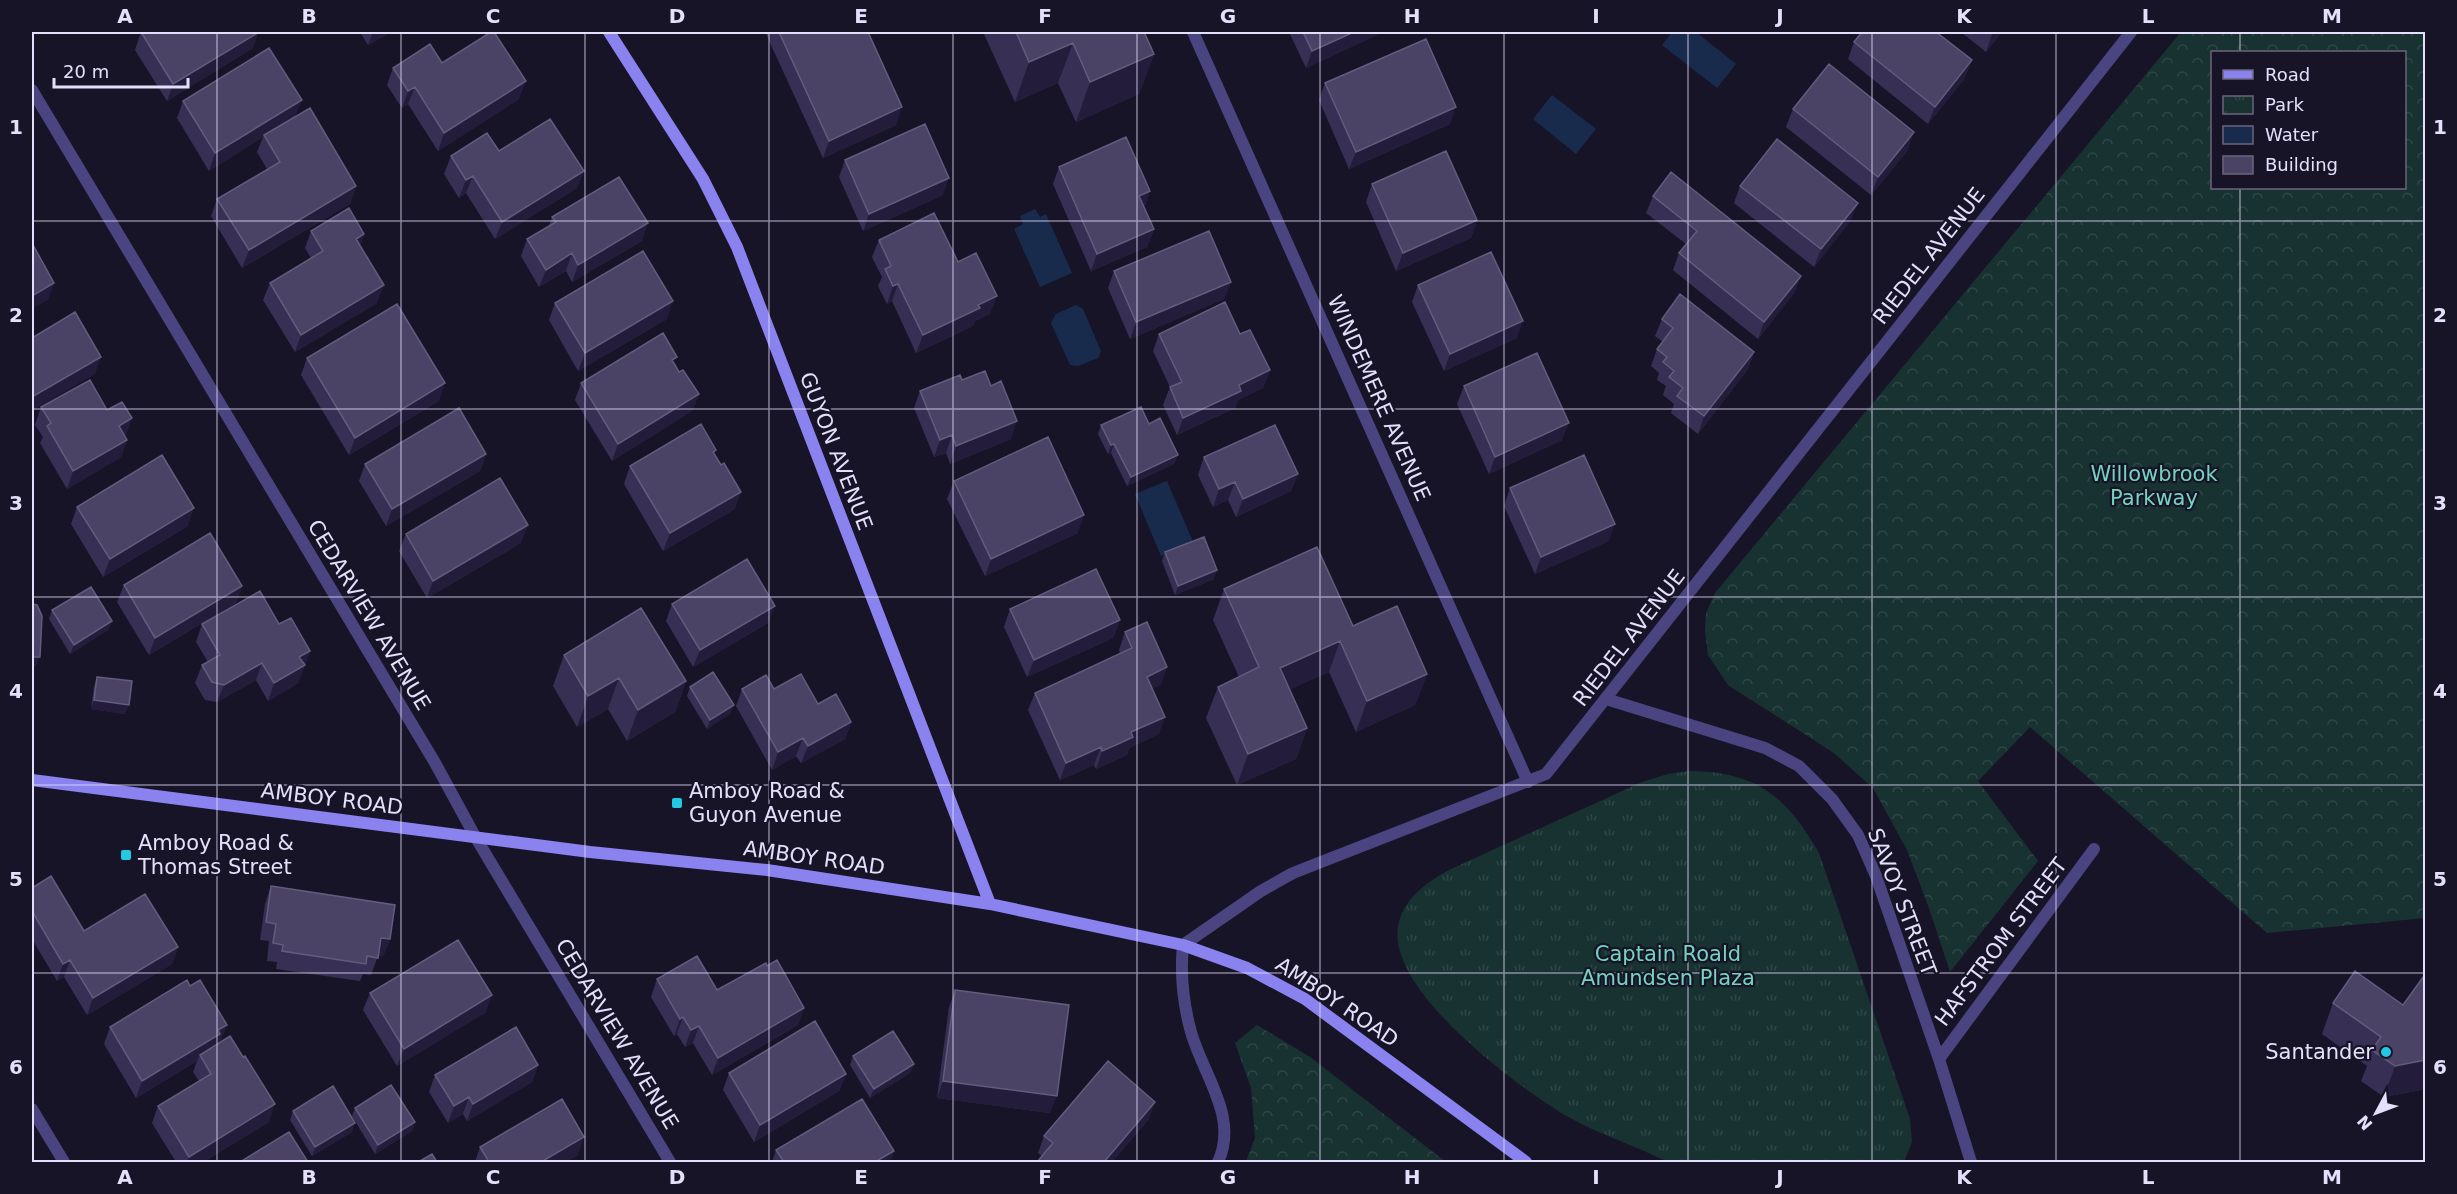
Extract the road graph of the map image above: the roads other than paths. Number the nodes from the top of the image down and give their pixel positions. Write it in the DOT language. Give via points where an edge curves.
graph roads {
  1 [pos="609,32"];
  2 [pos="1193,32"];
  3 [pos="2131,32"];
  4 [pos="32,90"];
  5 [pos="1606,699"];
  6 [pos="32,780"];
  7 [pos="1528,782"];
  8 [pos="476,838"];
  9 [pos="2094,849"];
  10 [pos="990,903"];
  11 [pos="1183,945"];
  12 [pos="1939,1059"];
  13 [pos="32,1108"];
  14 [pos="64,1162"];
  15 [pos="670,1162"];
  16 [pos="1218,1162"];
  17 [pos="1526,1162"];
  18 [pos="1971,1162"];
  1 -- 10 [label="main road, GUYON AVENUE" via="703,179 737,247"];
  2 -- 7 [label="street, WINDEMERE AVENUE"];
  3 -- 5 [label="street, RIEDEL AVENUE"];
  4 -- 8 [label="street, CEDARVIEW AVENUE" via="434,761"];
  5 -- 7 [label="street, RIEDEL AVENUE" via="1546,774"];
  5 -- 12 [label="street, SAVOY STREET" via="1765,748 1799,766 1824,790 1868,856"];
  6 -- 8 [label="main road, AMBOY ROAD"];
  7 -- 11 [label="street, RIEDEL AVENUE" via="1293,873"];
  8 -- 10 [label="main road, AMBOY ROAD" via="767,870"];
  8 -- 15 [label="street, CEDARVIEW AVENUE"];
  9 -- 12 [label="street, HAFSTROM STREET"];
  10 -- 11 [label="main road, AMBOY ROAD"];
  11 -- 16 [label="street" via="1186,1014 1225,1123"];
  11 -- 17 [label="main road, AMBOY ROAD" via="1247,968 1305,999"];
  12 -- 18 [label="street, SAVOY STREET"];
  13 -- 14 [label="street"];
}
